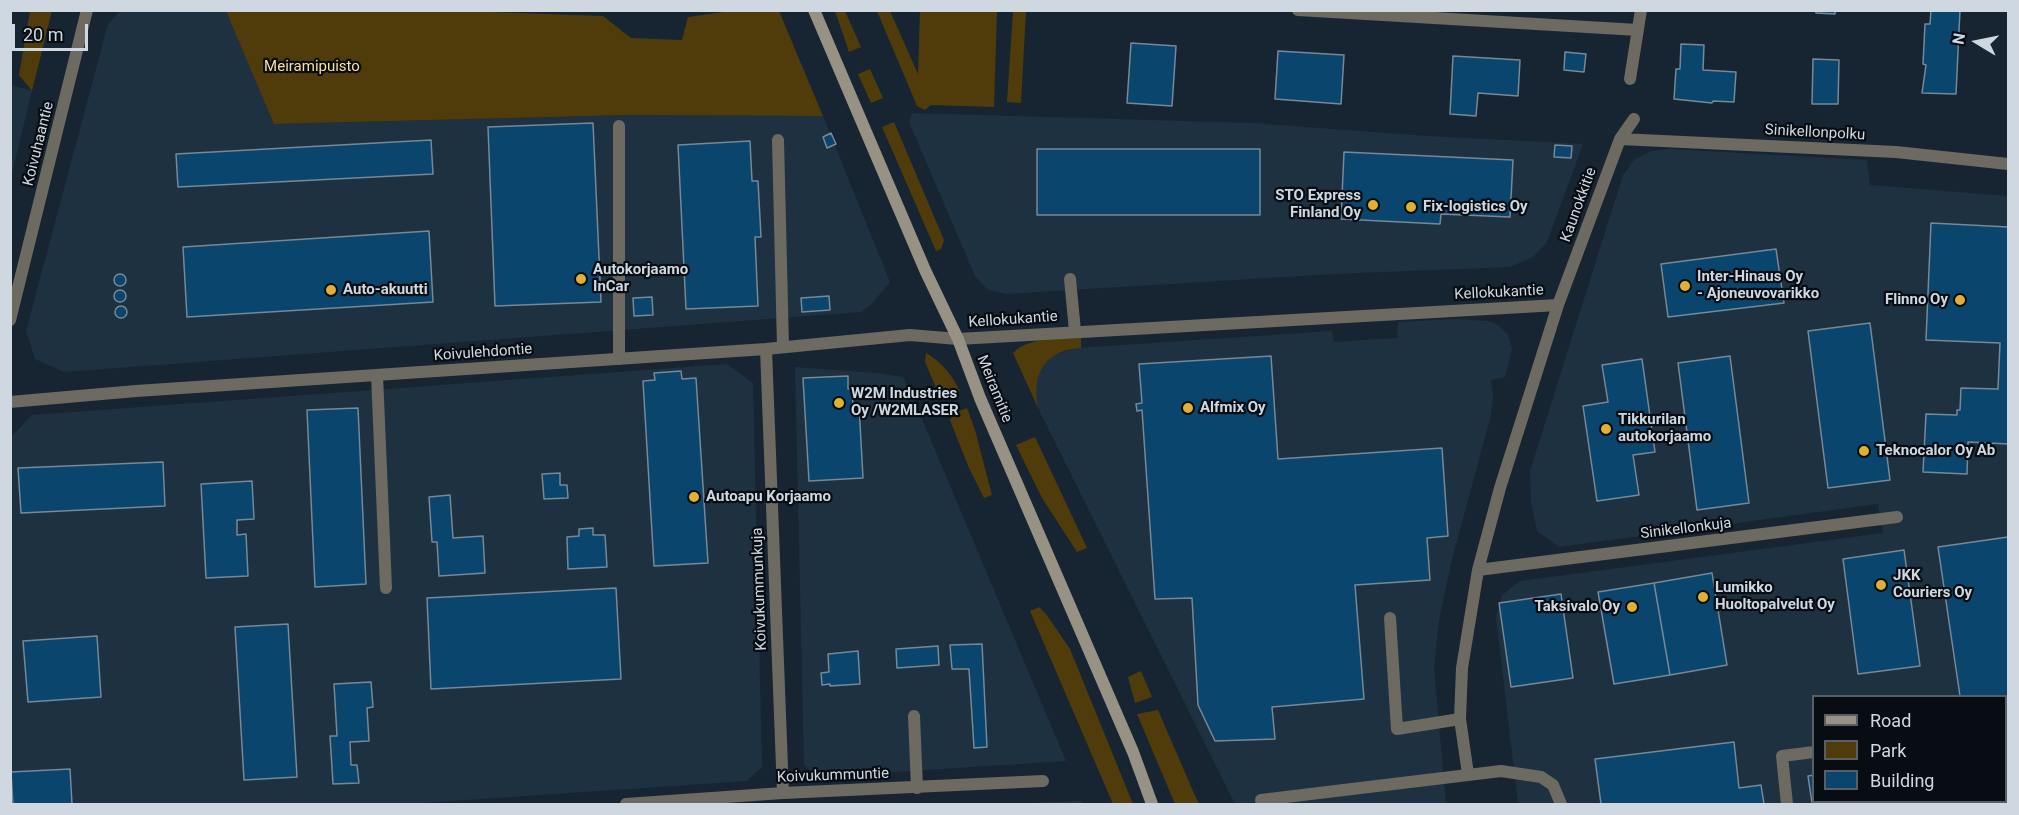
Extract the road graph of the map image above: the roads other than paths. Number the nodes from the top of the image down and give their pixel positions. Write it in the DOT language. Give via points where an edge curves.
graph roads {
  1 [pos="87,10"];
  2 [pos="814,10"];
  3 [pos="1298,10"];
  4 [pos="1641,10"];
  5 [pos="1638,30"];
  6 [pos="1630,79"];
  7 [pos="1634,119"];
  8 [pos="619,126"];
  9 [pos="1620,139"];
  10 [pos="778,140"];
  11 [pos="2008,164"];
  12 [pos="1070,279"];
  13 [pos="1558,305"];
  14 [pos="10,320"];
  15 [pos="1075,331"];
  16 [pos="958,339"];
  17 [pos="783,347"];
  18 [pos="766,349"];
  19 [pos="619,358"];
  20 [pos="377,375"];
  21 [pos="10,402"];
  22 [pos="1897,517"];
  23 [pos="1478,570"];
  24 [pos="386,588"];
  25 [pos="1390,618"];
  26 [pos="914,716"];
  27 [pos="1460,719"];
  28 [pos="1812,752"];
  29 [pos="1468,774"];
  30 [pos="1144,780"];
  31 [pos="1042,781"];
  32 [pos="917,788"];
  33 [pos="783,799"];
  34 [pos="1261,800"];
  35 [pos="626,804"];
  36 [pos="1152,804"];
  37 [pos="1158,804"];
  38 [pos="1561,804"];
  39 [pos="1787,804"];
  1 -- 14 [label="street, Koivuhaantie"];
  2 -- 16 [label="main road, Meiramitie"];
  3 -- 5 [label="street"];
  4 -- 5 [label="street"];
  5 -- 6 [label="street"];
  7 -- 9 [label="street, Kaunokkitie"];
  8 -- 19 [label="street"];
  9 -- 11 [label="street, Sinikellonpolku" via="1896,152"];
  9 -- 13 [label="street, Kaunokkitie"];
  10 -- 17 [label="street"];
  12 -- 15 [label="street"];
  13 -- 15 [label="street, Kellokukantie"];
  13 -- 23 [label="street, Kellokukantie"];
  15 -- 16 [label="street, Kellokukantie"];
  16 -- 17 [label="street, Koivulehdontie" via="910,335"];
  16 -- 30 [label="main road, Meiramitie"];
  17 -- 18 [label="street, Koivulehdontie"];
  18 -- 19 [label="street, Koivulehdontie"];
  18 -- 33 [label="street, Koivukummunkuja"];
  19 -- 20 [label="street, Koivulehdontie"];
  20 -- 21 [label="street, Koivulehdontie"];
  20 -- 24 [label="street"];
  22 -- 23 [label="street, Sinikellonkuja"];
  23 -- 27 [label="street, Kellokukantie" via="1461,668"];
  25 -- 27 [label="street" via="1397,729"];
  26 -- 32 [label="street"];
  27 -- 29 [label="street, Kellokukantie"];
  28 -- 39 [label="street" via="1782,756"];
  29 -- 34 [label="street"];
  29 -- 38 [label="street" via="1501,771 1541,777 1552,785"];
  30 -- 36 [label="main road, Meiramitie"];
  30 -- 37 [label="main road, Meiramitie"];
  31 -- 32 [label="street, Koivukummuntie"];
  32 -- 33 [label="street, Koivukummuntie"];
  33 -- 35 [label="street, Koivukummuntie"];
}
